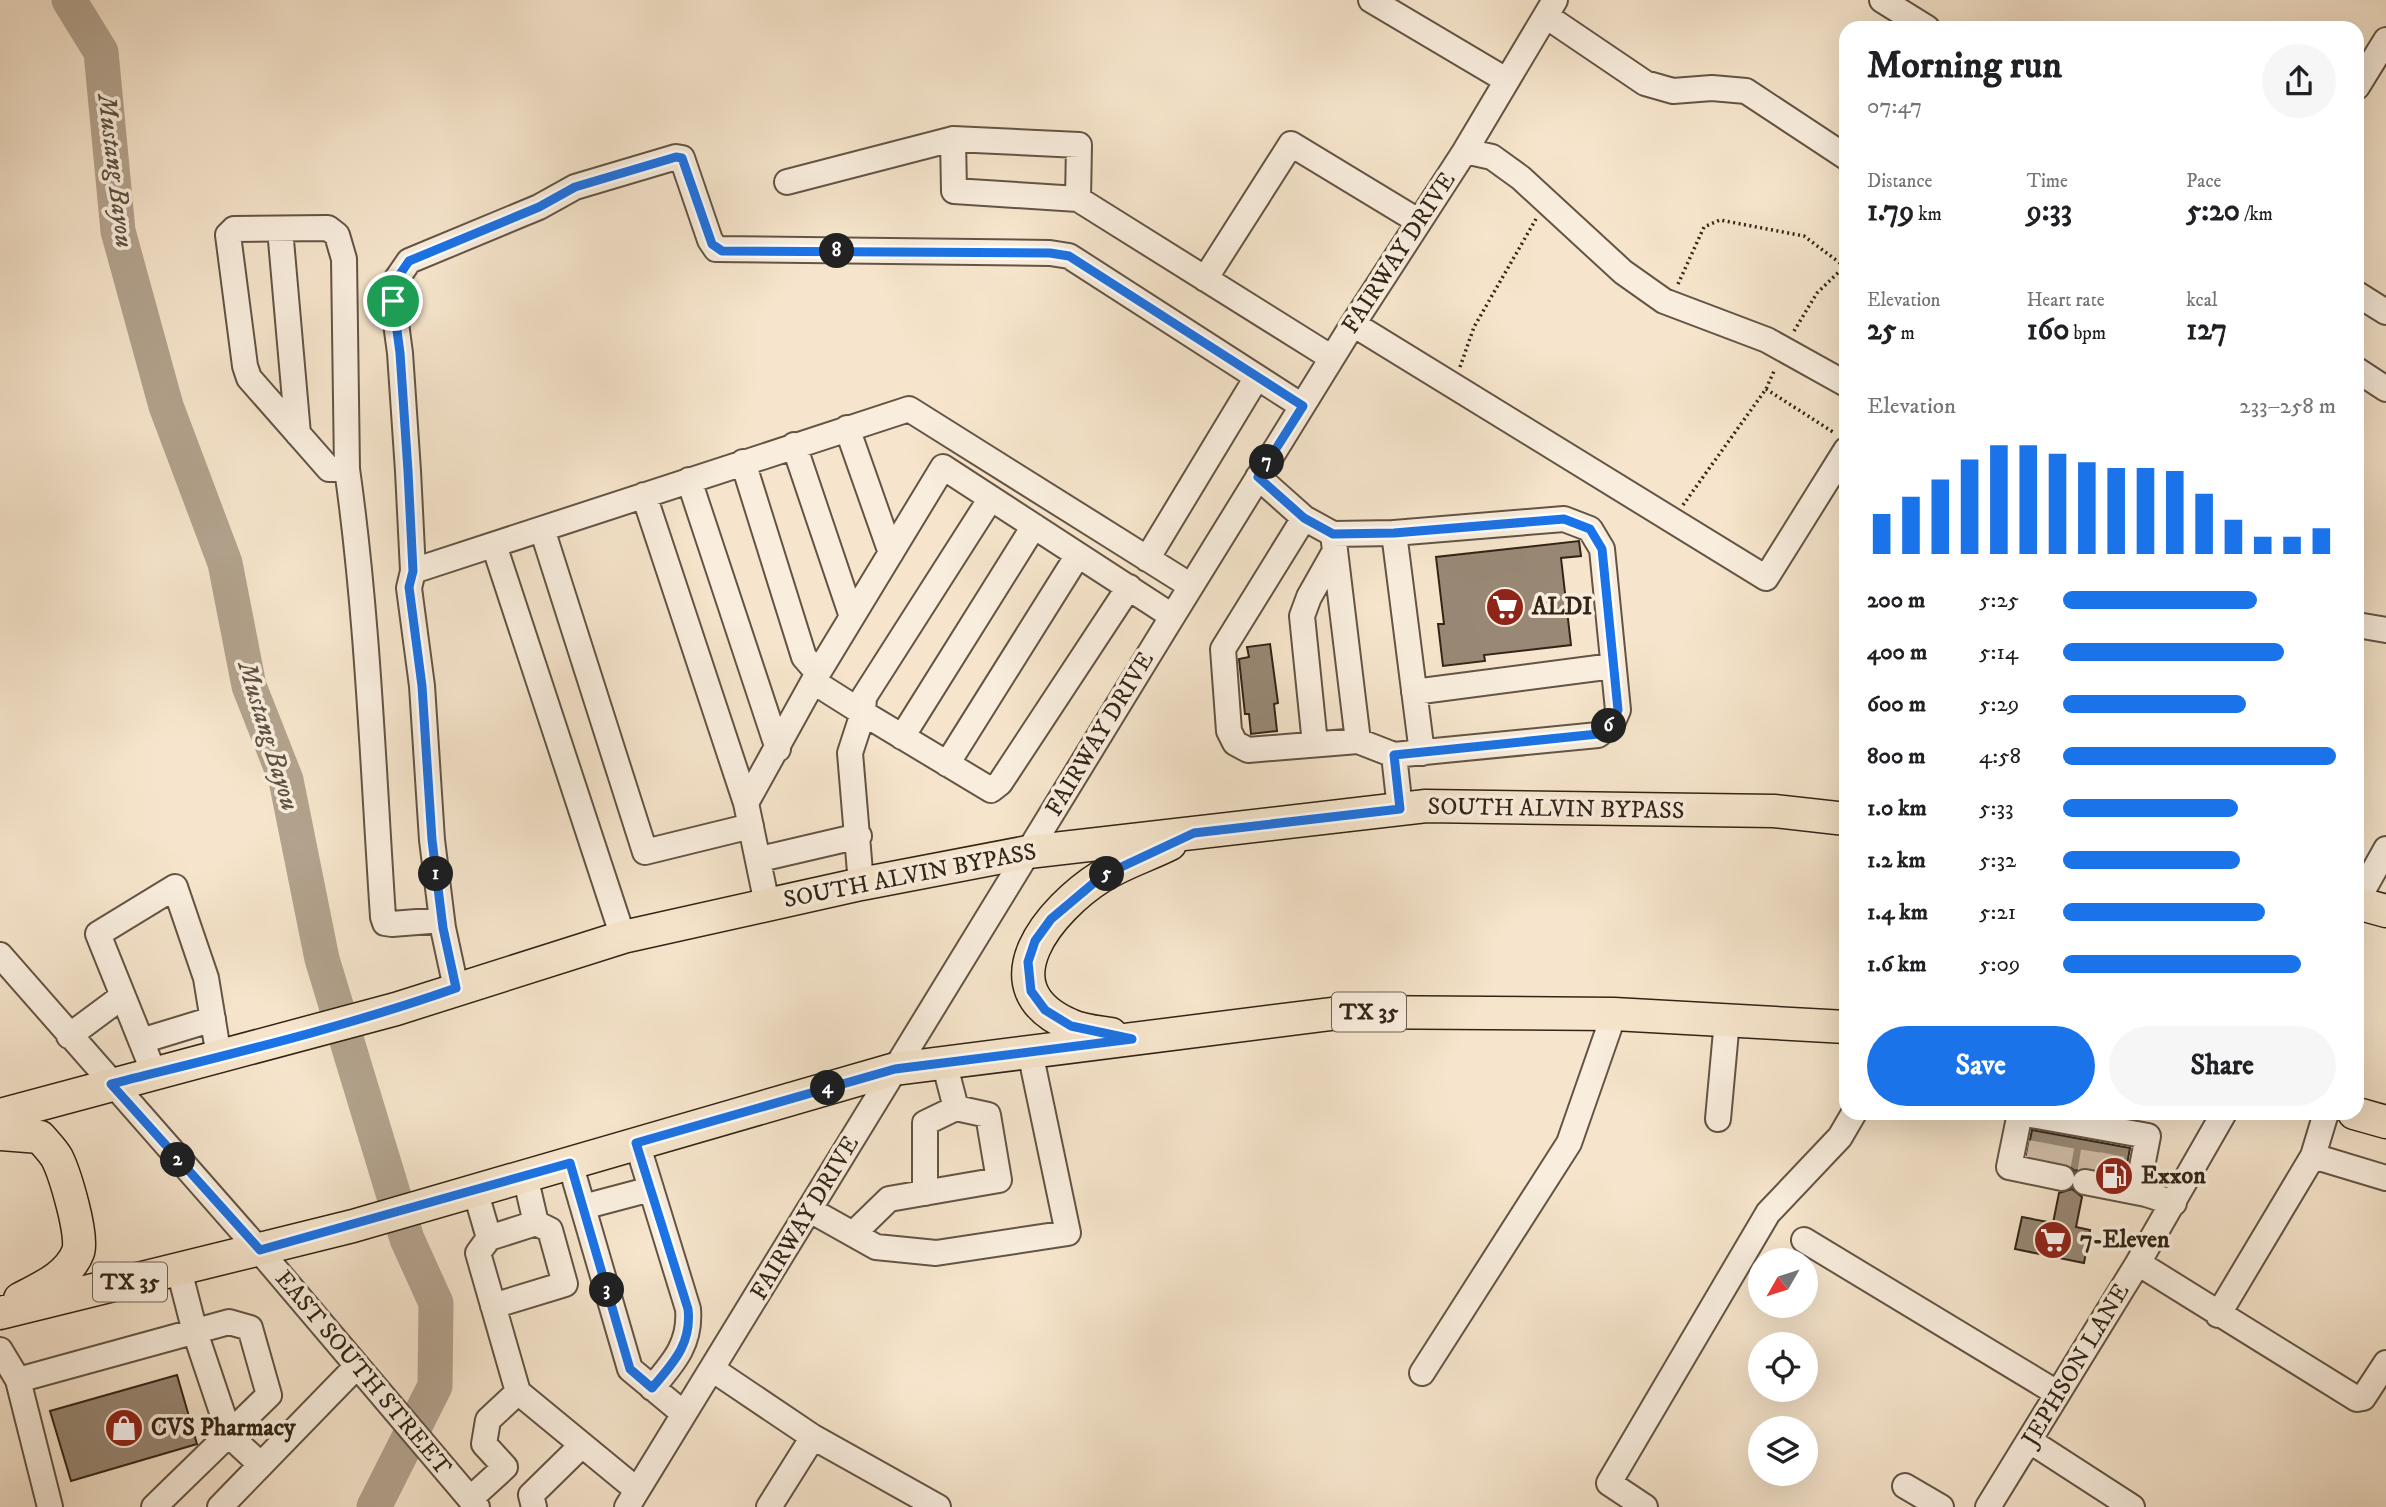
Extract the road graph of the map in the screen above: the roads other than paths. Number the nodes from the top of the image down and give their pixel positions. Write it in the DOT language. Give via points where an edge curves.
graph roads {
  1 [pos="1371,0"];
  2 [pos="1882,0"];
  3 [pos="1550,8"];
  4 [pos="1916,21"];
  5 [pos="2386,40"];
  6 [pos="2364,76"];
  7 [pos="1506,80"];
  8 [pos="953,139"];
  9 [pos="1465,151"];
  10 [pos="1839,152"];
  11 [pos="787,182"];
  12 [pos="1078,199"];
  13 [pos="1418,221"];
  14 [pos="280,229"];
  15 [pos="1205,279"];
  16 [pos="2364,298"];
  17 [pos="2386,312"];
  18 [pos="1353,324"];
  19 [pos="1332,358"];
  20 [pos="2364,374"];
  21 [pos="1257,377"];
  22 [pos="1839,380"];
  23 [pos="2386,388"];
  24 [pos="1303,406"];
  25 [pos="847,428"];
  26 [pos="298,434"];
  27 [pos="958,440"];
  28 [pos="794,445"];
  29 [pos="1839,446"];
  30 [pos="743,462"];
  31 [pos="943,467"];
  32 [pos="347,469"];
  33 [pos="1258,477"];
  34 [pos="689,480"];
  35 [pos="644,495"];
  36 [pos="991,498"];
  37 [pos="1304,518"];
  38 [pos="1034,526"];
  39 [pos="542,528"];
  40 [pos="1394,533"];
  41 [pos="1334,542"];
  42 [pos="494,545"];
  43 [pos="891,553"];
  44 [pos="1078,555"];
  45 [pos="1147,559"];
  46 [pos="413,571"];
  47 [pos="1191,586"];
  48 [pos="1129,587"];
  49 [pos="1172,616"];
  50 [pos="852,617"];
  51 [pos="2364,626"];
  52 [pos="2386,630"];
  53 [pos="1614,666"];
  54 [pos="816,678"];
  55 [pos="1414,691"];
  56 [pos="863,713"];
  57 [pos="902,737"];
  58 [pos="1358,741"];
  59 [pos="1315,744"];
  60 [pos="778,750"];
  61 [pos="1422,753"];
  62 [pos="1394,755"];
  63 [pos="947,764"];
  64 [pos="1400,809"];
  65 [pos="749,814"];
  66 [pos="1839,818"];
  67 [pos="1194,833"];
  68 [pos="859,835"];
  69 [pos="2386,849"];
  70 [pos="1028,852"];
  71 [pos="760,859"];
  72 [pos="862,884"];
  73 [pos="2364,889"];
  74 [pos="767,904"];
  75 [pos="2364,904"];
  76 [pos="2386,911"];
  77 [pos="442,920"];
  78 [pos="623,937"];
  79 [pos="0,955"];
  80 [pos="456,988"];
  81 [pos="123,996"];
  82 [pos="1614,1014"];
  83 [pos="213,1019"];
  84 [pos="1727,1020"];
  85 [pos="1839,1027"];
  86 [pos="69,1036"];
  87 [pos="1132,1039"];
  88 [pos="141,1041"];
  89 [pos="1030,1052"];
  90 [pos="219,1057"];
  91 [pos="944,1062"];
  92 [pos="895,1069"];
  93 [pos="155,1073"];
  94 [pos="111,1084"];
  95 [pos="956,1108"];
  96 [pos="0,1115"];
  97 [pos="2364,1116"];
  98 [pos="1718,1119"];
  99 [pos="1850,1120"];
  100 [pos="2019,1120"];
  101 [pos="2050,1120"];
  102 [pos="2220,1120"];
  103 [pos="2324,1120"];
  104 [pos="2386,1122"];
  105 [pos="2079,1127"];
  106 [pos="0,1134"];
  107 [pos="636,1143"];
  108 [pos="2314,1156"];
  109 [pos="570,1163"];
  110 [pos="524,1175"];
  111 [pos="2386,1178"];
  112 [pos="651,1189"];
  113 [pos="475,1190"];
  114 [pos="2137,1192"];
  115 [pos="925,1193"];
  116 [pos="2174,1203"];
  117 [pos="583,1207"];
  118 [pos="810,1210"];
  119 [pos="536,1223"];
  120 [pos="853,1234"];
  121 [pos="489,1238"];
  122 [pos="1804,1240"];
  123 [pos="260,1250"];
  124 [pos="2138,1263"];
  125 [pos="179,1269"];
  126 [pos="493,1307"];
  127 [pos="0,1311"];
  128 [pos="2218,1315"];
  129 [pos="195,1332"];
  130 [pos="0,1350"];
  131 [pos="2386,1363"];
  132 [pos="356,1367"];
  133 [pos="712,1369"];
  134 [pos="1422,1373"];
  135 [pos="18,1380"];
  136 [pos="652,1388"];
  137 [pos="518,1392"];
  138 [pos="2057,1393"];
  139 [pos="683,1413"];
  140 [pos="230,1436"];
  141 [pos="813,1437"];
  142 [pos="2030,1441"];
  143 [pos="582,1445"];
  144 [pos="261,1465"];
  145 [pos="505,1467"];
  146 [pos="1905,1486"];
  147 [pos="632,1498"];
  148 [pos="533,1501"];
  149 [pos="474,1503"];
  150 [pos="50,1507"];
  151 [pos="154,1507"];
  152 [pos="220,1507"];
  153 [pos="769,1507"];
  154 [pos="938,1507"];
  155 [pos="1645,1507"];
  156 [pos="1941,1507"];
  157 [pos="1988,1507"];
  158 [pos="2132,1507"];
  1 -- 7 [label="street"];
  2 -- 4 [label="street"];
  3 -- 7 [label="street, FAIRWAY DRIVE"];
  3 -- 10 [label="street" via="1645,83 1673,91 1746,91"];
  5 -- 6 [label="street"];
  7 -- 9 [label="street, FAIRWAY DRIVE"];
  8 -- 11 [label="street"];
  8 -- 12 [label="street" via="954,191"];
  8 -- 12 [label="street" via="1079,145"];
  9 -- 13 [label="street, FAIRWAY DRIVE"];
  9 -- 22 [label="street" via="1492,157 1623,272 1670,303 1767,340"];
  12 -- 15 [label="street"];
  13 -- 15 [label="street" via="1291,144"];
  13 -- 18 [label="street, FAIRWAY DRIVE"];
  14 -- 26 [label="street"];
  14 -- 26 [label="street" via="234,229 228,235 249,378"];
  14 -- 32 [label="street" via="328,228 337,235 344,259"];
  15 -- 19 [label="street"];
  16 -- 17 [label="street"];
  18 -- 19 [label="street, FAIRWAY DRIVE"];
  18 -- 29 [label="street" via="1766,578"];
  19 -- 24 [label="street, FAIRWAY DRIVE"];
  20 -- 23 [label="street"];
  21 -- 24 [label="street"];
  21 -- 45 [label="street"];
  21 -- 46 [label="street" via="1069,256 716,249 682,158 676,157 575,187 539,207 409,261 396,280 393,301"];
  24 -- 33 [label="street, FAIRWAY DRIVE"];
  25 -- 27 [label="street" via="909,409"];
  25 -- 28 [label="street"];
  25 -- 43 [label="street"];
  26 -- 32 [label="street" via="329,469"];
  27 -- 31 [label="street"];
  27 -- 45 [label="street"];
  28 -- 30 [label="street"];
  28 -- 50 [label="street"];
  30 -- 34 [label="street"];
  30 -- 54 [label="street" via="804,657"];
  31 -- 36 [label="street"];
  31 -- 43 [label="street"];
  32 -- 77 [label="street" via="368,684 383,917 392,924"];
  33 -- 37 [label="street"];
  33 -- 47 [label="street, FAIRWAY DRIVE"];
  34 -- 35 [label="street"];
  34 -- 60 [label="street"];
  35 -- 39 [label="street"];
  35 -- 65 [label="street"];
  36 -- 38 [label="street"];
  36 -- 56 [label="street" via="863,697"];
  37 -- 41 [label="street"];
  37 -- 59 [label="street" via="1223,649 1229,731 1235,743 1248,750"];
  38 -- 44 [label="street"];
  38 -- 57 [label="street"];
  39 -- 42 [label="street"];
  39 -- 65 [label="street" via="645,852"];
  40 -- 41 [label="street"];
  40 -- 53 [label="street" via="1564,519 1590,529 1602,549"];
  40 -- 55 [label="street"];
  41 -- 58 [label="street"];
  41 -- 59 [label="street" via="1303,616"];
  42 -- 46 [label="street"];
  42 -- 78 [label="street"];
  43 -- 50 [label="street"];
  44 -- 48 [label="street"];
  44 -- 63 [label="street"];
  45 -- 47 [label="street"];
  46 -- 77 [label="street" via="411,615 422,686"];
  47 -- 49 [label="street, FAIRWAY DRIVE"];
  48 -- 49 [label="street"];
  48 -- 63 [label="street" via="1000,783 991,790"];
  49 -- 70 [label="street, FAIRWAY DRIVE"];
  50 -- 54 [label="street"];
  51 -- 52 [label="street"];
  53 -- 55 [label="street"];
  53 -- 61 [label="street" via="1618,710 1612,724 1598,734"];
  54 -- 56 [label="street"];
  54 -- 60 [label="street"];
  55 -- 61 [label="street"];
  56 -- 57 [label="street"];
  56 -- 68 [label="street" via="850,753"];
  57 -- 63 [label="street"];
  58 -- 59 [label="street"];
  58 -- 62 [label="street"];
  60 -- 65 [label="street"];
  61 -- 62 [label="street"];
  62 -- 64 [label="street"];
  64 -- 66 [label="main road, SOUTH ALVIN BYPASS" via="1760,811"];
  64 -- 67 [label="main road, SOUTH ALVIN BYPASS"];
  65 -- 71 [label="street"];
  67 -- 70 [label="main road, SOUTH ALVIN BYPASS"];
  67 -- 87 [label="main road" via="1102,876 1051,919 1035,941 1028,962 1031,991 1045,1010 1071,1026"];
  68 -- 71 [label="street"];
  68 -- 72 [label="street"];
  69 -- 73 [label="street"];
  70 -- 72 [label="main road, SOUTH ALVIN BYPASS"];
  70 -- 92 [label="street, FAIRWAY DRIVE"];
  71 -- 74 [label="street"];
  72 -- 74 [label="main road, SOUTH ALVIN BYPASS"];
  74 -- 78 [label="main road, SOUTH ALVIN BYPASS"];
  75 -- 76 [label="main road"];
  77 -- 80 [label="street"];
  78 -- 80 [label="main road, SOUTH ALVIN BYPASS"];
  79 -- 86 [label="street, EAST SOUTH STREET"];
  80 -- 90 [label="main road, SOUTH ALVIN BYPASS"];
  81 -- 83 [label="street" via="98,933 175,887 206,978"];
  81 -- 86 [label="street"];
  81 -- 88 [label="street"];
  82 -- 84 [label="main road, TX 35"];
  82 -- 87 [label="main road, TX 35" via="1348,1012"];
  82 -- 134 [label="street" via="1569,1143"];
  83 -- 88 [label="street"];
  83 -- 90 [label="street"];
  84 -- 85 [label="main road, TX 35"];
  84 -- 98 [label="street"];
  86 -- 94 [label="street, EAST SOUTH STREET"];
  87 -- 89 [label="main road, TX 35"];
  88 -- 93 [label="street"];
  89 -- 91 [label="main road, TX 35"];
  89 -- 120 [label="street" via="1068,1233 936,1253 876,1247"];
  90 -- 93 [label="main road, SOUTH ALVIN BYPASS"];
  91 -- 92 [label="main road, TX 35"];
  91 -- 95 [label="street"];
  92 -- 107 [label="main road, TX 35"];
  92 -- 118 [label="street, FAIRWAY DRIVE"];
  93 -- 94 [label="main road, SOUTH ALVIN BYPASS"];
  94 -- 96 [label="main road, SOUTH ALVIN BYPASS"];
  94 -- 123 [label="street, EAST SOUTH STREET"];
  95 -- 115 [label="street" via="925,1123"];
  95 -- 115 [label="street" via="988,1115 999,1180"];
  97 -- 104 [label="main road"];
  99 -- 155 [label="street" via="1840,1137 1768,1213 1609,1483"];
  100 -- 114 [label="street" via="2009,1167"];
  101 -- 105 [label="street"];
  102 -- 116 [label="street, JEPHSON LANE"];
  103 -- 108 [label="street"];
  105 -- 114 [label="street" via="2148,1136"];
  106 -- 127 [label="main road" via="40,1137 57,1157 77,1223 79,1250 50,1284"];
  107 -- 109 [label="main road, TX 35"];
  107 -- 112 [label="street"];
  108 -- 111 [label="street"];
  108 -- 128 [label="street"];
  109 -- 110 [label="main road, TX 35"];
  109 -- 117 [label="street"];
  110 -- 113 [label="main road, TX 35"];
  110 -- 119 [label="street"];
  112 -- 117 [label="street"];
  112 -- 136 [label="street" via="690,1327 681,1355"];
  113 -- 121 [label="street"];
  113 -- 123 [label="main road, TX 35"];
  114 -- 116 [label="street"];
  115 -- 120 [label="street" via="889,1199"];
  116 -- 124 [label="street, JEPHSON LANE"];
  117 -- 136 [label="street" via="630,1369"];
  118 -- 120 [label="street"];
  118 -- 133 [label="street, FAIRWAY DRIVE"];
  119 -- 121 [label="street"];
  119 -- 126 [label="street" via="550,1230 565,1284"];
  121 -- 126 [label="street" via="478,1253"];
  122 -- 138 [label="street"];
  123 -- 125 [label="main road, TX 35"];
  123 -- 132 [label="street, EAST SOUTH STREET"];
  124 -- 128 [label="street"];
  124 -- 138 [label="street, JEPHSON LANE"];
  125 -- 127 [label="main road, TX 35"];
  125 -- 129 [label="street"];
  126 -- 137 [label="street"];
  128 -- 131 [label="street" via="2357,1399 2363,1398"];
  129 -- 135 [label="street"];
  129 -- 140 [label="street"];
  129 -- 140 [label="street" via="229,1322 250,1328 269,1395"];
  130 -- 135 [label="street"];
  132 -- 144 [label="street"];
  132 -- 149 [label="street, EAST SOUTH STREET"];
  133 -- 139 [label="street, FAIRWAY DRIVE"];
  133 -- 141 [label="street"];
  135 -- 150 [label="street"];
  136 -- 139 [label="street"];
  137 -- 143 [label="street"];
  137 -- 145 [label="street" via="488,1420 484,1444"];
  138 -- 142 [label="street, JEPHSON LANE"];
  139 -- 147 [label="street, FAIRWAY DRIVE"];
  140 -- 144 [label="street"];
  140 -- 151 [label="street"];
  141 -- 153 [label="street"];
  141 -- 154 [label="street"];
  142 -- 157 [label="street, JEPHSON LANE"];
  142 -- 158 [label="street"];
  143 -- 147 [label="street"];
  143 -- 148 [label="street"];
  144 -- 152 [label="street"];
  145 -- 148 [label="street"];
  145 -- 149 [label="street"];
  146 -- 156 [label="street"];
}
